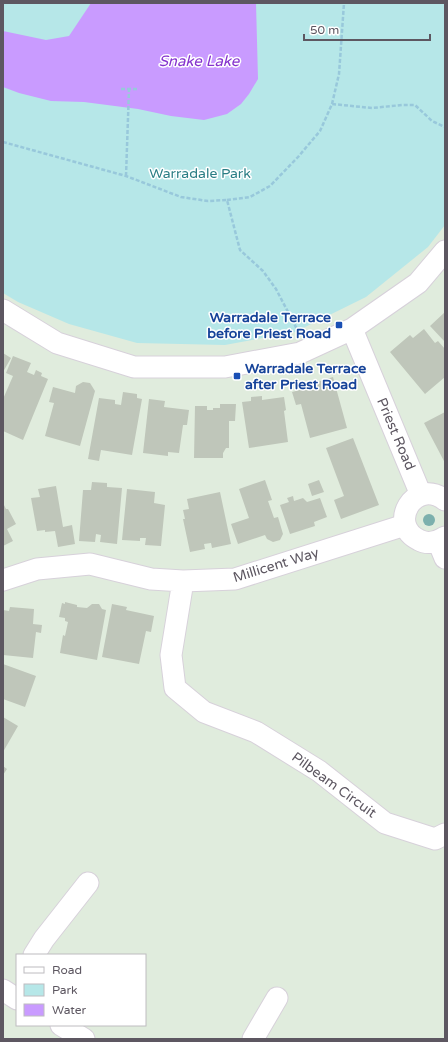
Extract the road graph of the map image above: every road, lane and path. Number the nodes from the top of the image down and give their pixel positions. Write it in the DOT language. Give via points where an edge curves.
graph roads {
  1 [pos="344,3"];
  2 [pos="121,89"];
  3 [pos="130,89"];
  4 [pos="138,90"];
  5 [pos="332,104"];
  6 [pos="445,127"];
  7 [pos="3,142"];
  8 [pos="126,176"];
  9 [pos="227,200"];
  10 [pos="445,252"];
  11 [pos="3,310"];
  12 [pos="352,329"];
  13 [pos="308,349"];
  14 [pos="422,494"];
  15 [pos="445,500"];
  16 [pos="405,525"];
  17 [pos="443,546"];
  18 [pos="3,580"];
  19 [pos="183,581"];
  20 [pos="445,834"];
  21 [pos="88,883"];
  22 [pos="35,954"];
  23 [pos="277,998"];
  24 [pos="63,1026"];
  25 [pos="84,1039"];
  26 [pos="253,1039"];
  1 -- 5 [label="path" via="339,74"];
  2 -- 3 [label="path"];
  3 -- 4 [label="path"];
  3 -- 8 [label="path"];
  5 -- 6 [label="path" via="372,108 415,105 432,121"];
  5 -- 9 [label="path" via="320,131 270,186 250,197"];
  7 -- 8 [label="path"];
  8 -- 9 [label="path" via="181,197 208,201"];
  9 -- 13 [label="path" via="240,250 263,271 276,289"];
  10 -- 12 [label="street" via="418,283"];
  11 -- 13 [label="street" via="57,343 134,367 225,367 300,353"];
  12 -- 13 [label="street"];
  12 -- 14 [label="street, Priest Road"];
  14 -- 15 [label="street" via="431,493"];
  14 -- 16 [label="street" via="407,506"];
  16 -- 17 [label="street" via="414,538"];
  16 -- 19 [label="street, Millicent Way" via="235,579"];
  18 -- 19 [label="street, Millicent Way" via="37,569 90,564 151,579"];
  19 -- 20 [label="street, Pilbeam Circuit" via="171,655 176,688 204,712 256,732 319,771 385,824 435,839"];
  21 -- 22 [label="street" via="44,938"];
  23 -- 26 [label="street"];
  24 -- 25 [label="street"];
}
